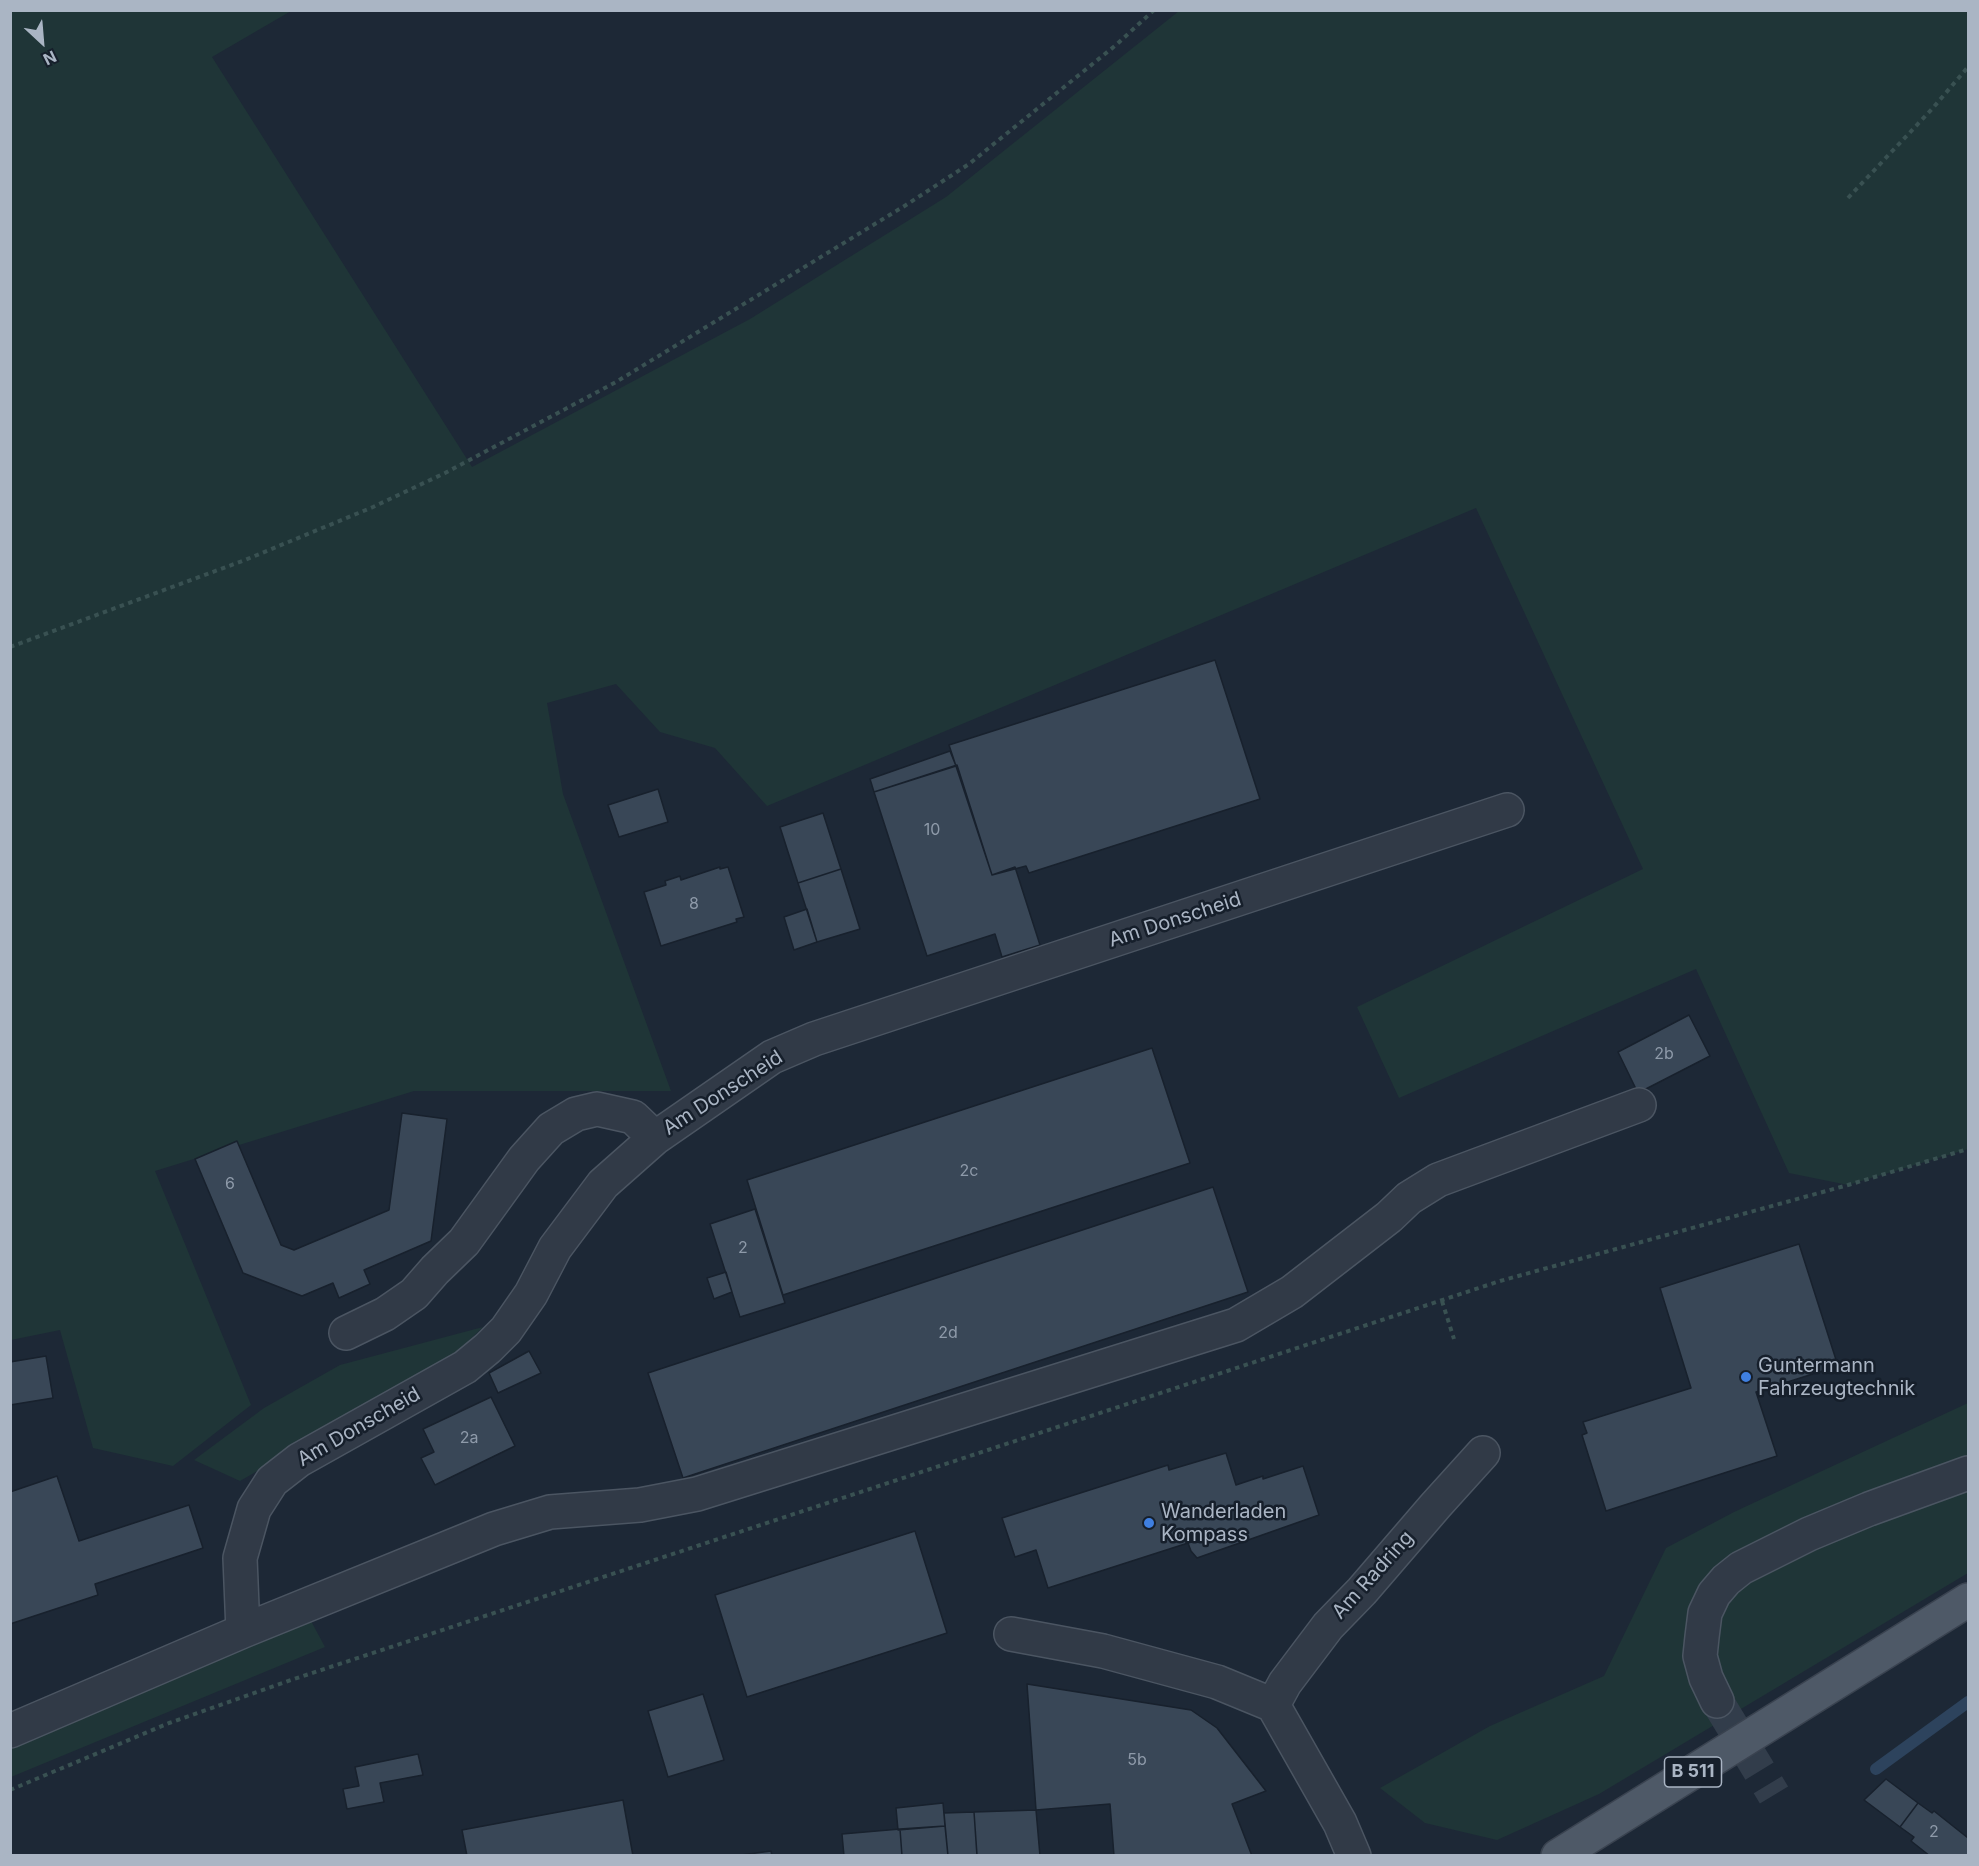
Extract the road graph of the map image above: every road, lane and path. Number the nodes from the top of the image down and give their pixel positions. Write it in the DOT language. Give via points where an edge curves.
graph roads {
  1 [pos="1154,10"];
  2 [pos="1968,66"];
  3 [pos="1848,198"];
  4 [pos="10,647"];
  5 [pos="1507,810"];
  6 [pos="1639,1106"];
  7 [pos="655,1138"];
  8 [pos="1968,1149"];
  9 [pos="1442,1301"];
  10 [pos="346,1333"];
  11 [pos="1454,1339"];
  12 [pos="1483,1453"];
  13 [pos="1968,1473"];
  14 [pos="1968,1600"];
  15 [pos="243,1631"];
  16 [pos="1011,1634"];
  17 [pos="1717,1701"];
  18 [pos="1273,1706"];
  19 [pos="10,1731"];
  20 [pos="10,1790"];
  21 [pos="1354,1856"];
  22 [pos="1558,1856"];
  1 -- 4 [label="path" via="969,164 616,382 373,507 245,560"];
  2 -- 3 [label="path"];
  5 -- 7 [label="street, Am Donscheid" via="814,1040 772,1057"];
  6 -- 15 [label="street" via="1438,1180 1409,1198 1292,1292 1236,1325 697,1494 640,1505 550,1512 494,1529"];
  7 -- 10 [label="street" via="633,1118 597,1109 568,1119 551,1130 524,1160 464,1242 414,1294"];
  7 -- 15 [label="street, Am Donscheid" via="603,1184 555,1248 506,1330 488,1348 465,1367 299,1460 272,1481 254,1509 240,1558"];
  8 -- 9 [label="path" via="1500,1281"];
  9 -- 11 [label="path"];
  9 -- 20 [label="path" via="291,1680 169,1723"];
  12 -- 18 [label="street, Am Radring" via="1328,1626 1285,1683"];
  13 -- 17 [label="street" via="1809,1534 1741,1568 1726,1580 1705,1613 1700,1656"];
  14 -- 22 [label="main road, B 511"];
  15 -- 19 [label="street"];
  16 -- 18 [label="street" via="1103,1651 1217,1682"];
  18 -- 21 [label="street" via="1340,1823"];
}
